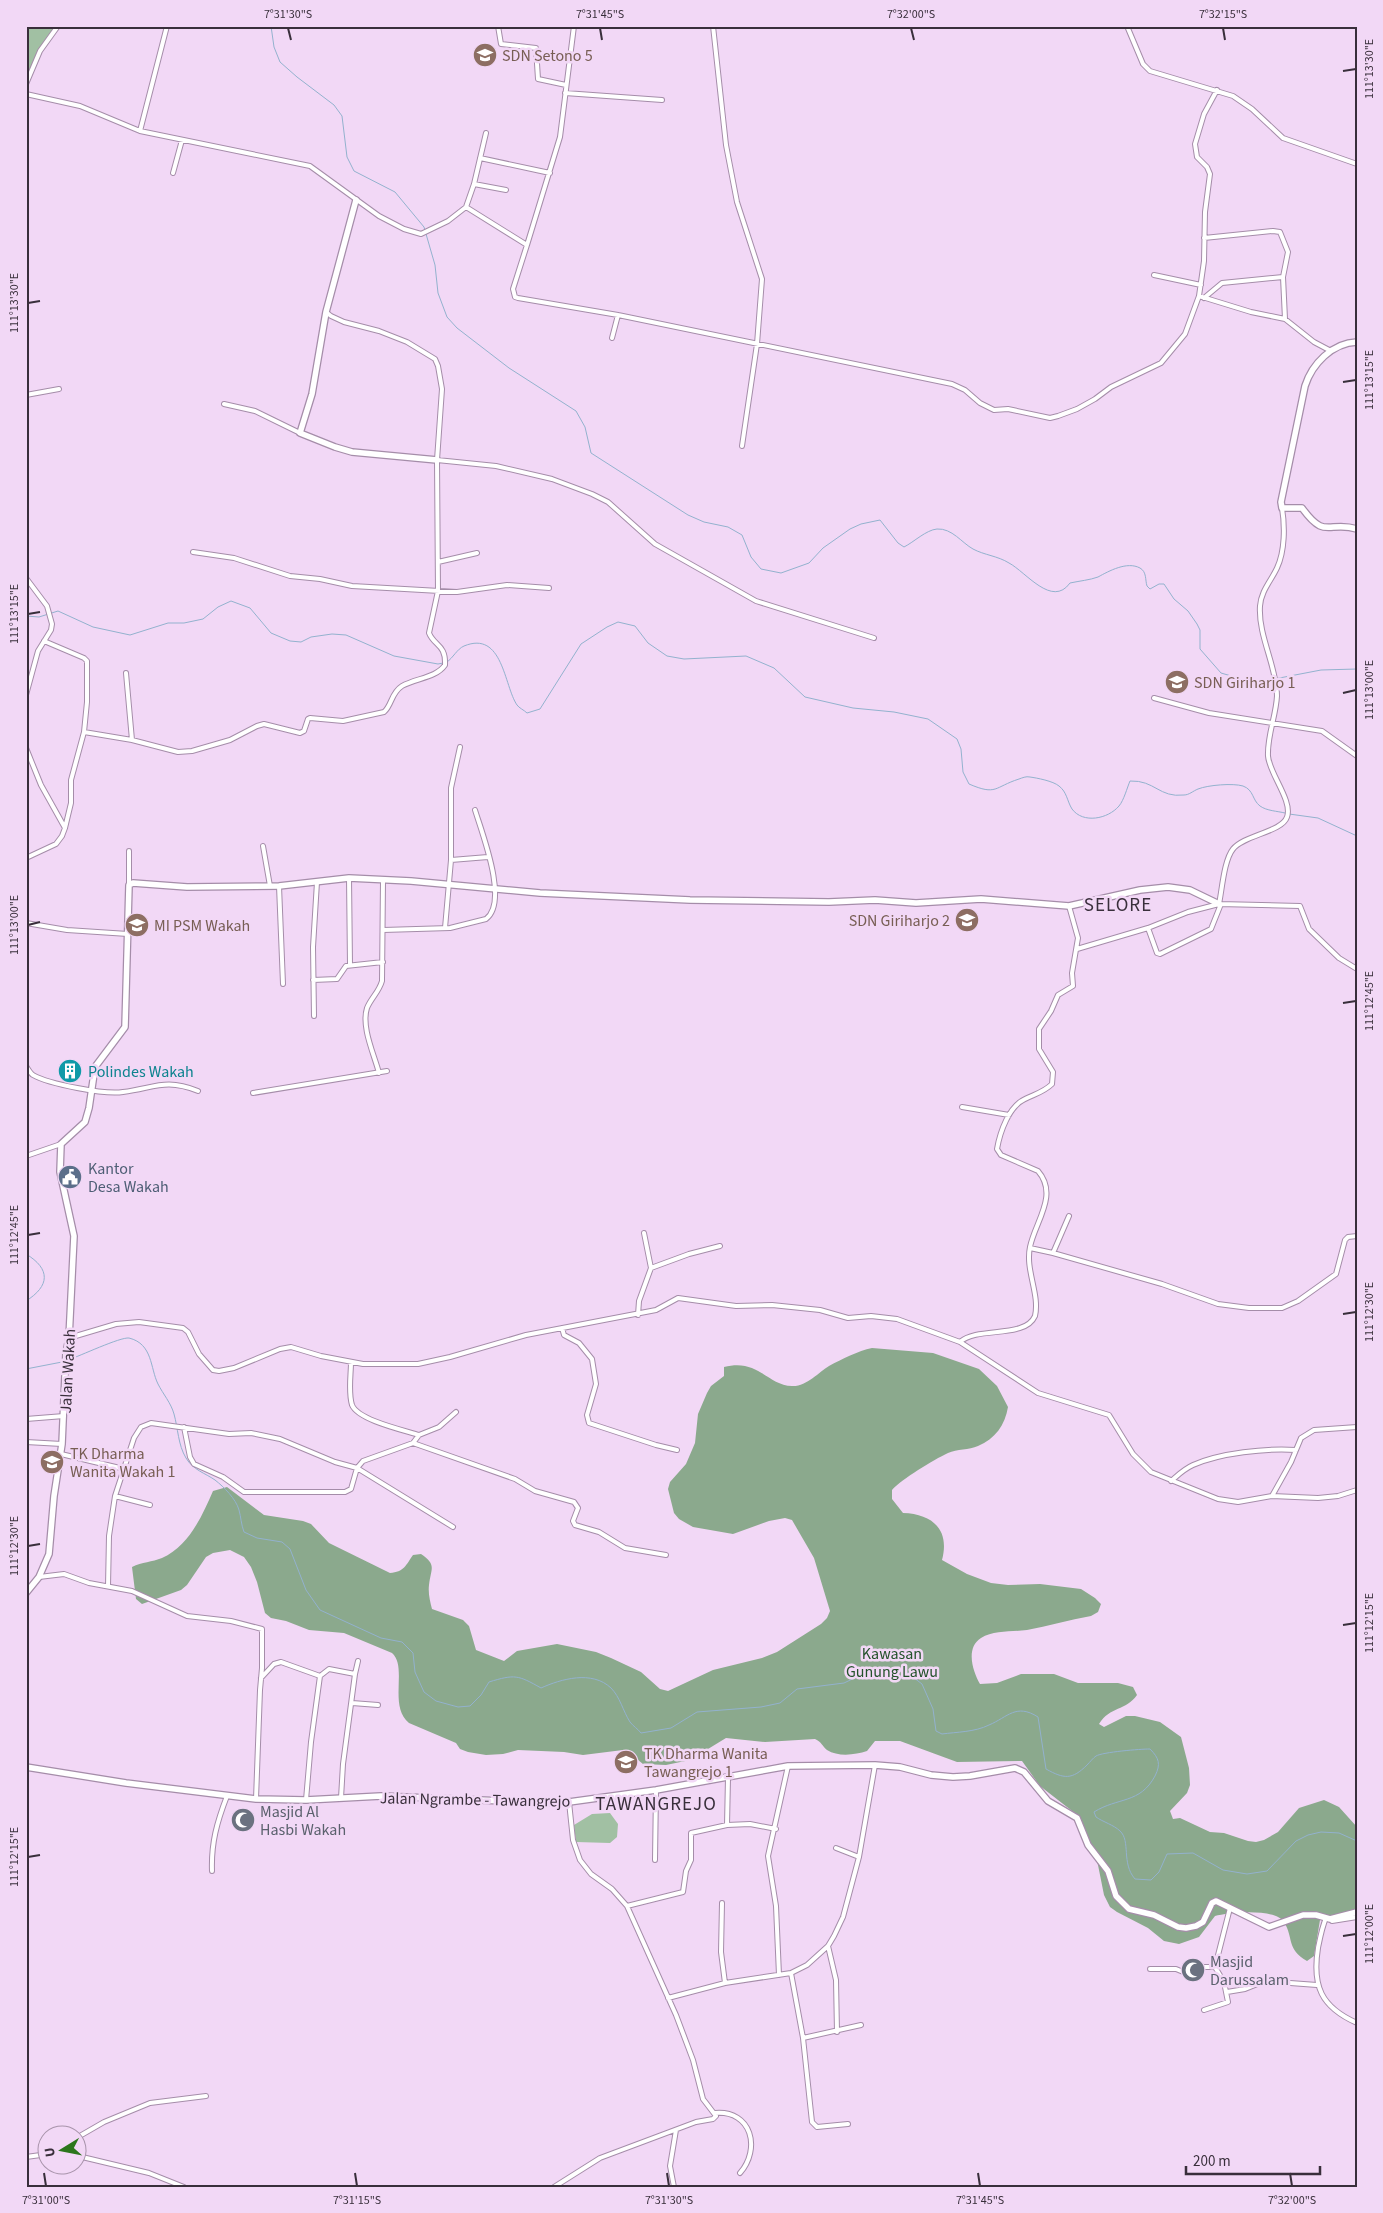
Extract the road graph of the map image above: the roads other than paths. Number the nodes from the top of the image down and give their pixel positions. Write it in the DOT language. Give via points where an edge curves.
graph roads {
  1 [pos="58,26"];
  2 [pos="167,26"];
  3 [pos="498,26"];
  4 [pos="574,26"];
  5 [pos="713,26"];
  6 [pos="1127,26"];
  7 [pos="26,84"];
  8 [pos="566,85"];
  9 [pos="1216,90"];
  10 [pos="565,92"];
  11 [pos="26,94"];
  12 [pos="662,100"];
  13 [pos="140,131"];
  14 [pos="486,134"];
  15 [pos="182,140"];
  16 [pos="480,158"];
  17 [pos="1357,164"];
  18 [pos="173,173"];
  19 [pos="550,173"];
  20 [pos="474,184"];
  21 [pos="506,190"];
  22 [pos="356,200"];
  23 [pos="466,207"];
  24 [pos="1204,238"];
  25 [pos="527,244"];
  26 [pos="1154,274"];
  27 [pos="1283,276"];
  28 [pos="1201,285"];
  29 [pos="1202,296"];
  30 [pos="326,312"];
  31 [pos="618,315"];
  32 [pos="1285,319"];
  33 [pos="612,338"];
  34 [pos="1357,342"];
  35 [pos="757,344"];
  36 [pos="1331,350"];
  37 [pos="60,389"];
  38 [pos="26,395"];
  39 [pos="224,404"];
  40 [pos="300,433"];
  41 [pos="742,446"];
  42 [pos="437,460"];
  43 [pos="1282,508"];
  44 [pos="1357,529"];
  45 [pos="193,552"];
  46 [pos="476,553"];
  47 [pos="438,562"];
  48 [pos="26,578"];
  49 [pos="549,588"];
  50 [pos="438,591"];
  51 [pos="874,638"];
  52 [pos="44,642"];
  53 [pos="126,673"];
  54 [pos="26,695"];
  55 [pos="1154,698"];
  56 [pos="1273,723"];
  57 [pos="84,732"];
  58 [pos="132,740"];
  59 [pos="26,748"];
  60 [pos="460,748"];
  61 [pos="1357,756"];
  62 [pos="475,810"];
  63 [pos="65,828"];
  64 [pos="263,846"];
  65 [pos="129,851"];
  66 [pos="27,856"];
  67 [pos="488,857"];
  68 [pos="451,860"];
  69 [pos="349,878"];
  70 [pos="383,880"];
  71 [pos="317,882"];
  72 [pos="129,885"];
  73 [pos="449,885"];
  74 [pos="270,886"];
  75 [pos="278,886"];
  76 [pos="496,890"];
  77 [pos="1220,904"];
  78 [pos="1069,906"];
  79 [pos="26,923"];
  80 [pos="444,928"];
  81 [pos="1148,928"];
  82 [pos="384,930"];
  83 [pos="128,934"];
  84 [pos="1077,949"];
  85 [pos="383,962"];
  86 [pos="350,964"];
  87 [pos="1357,969"];
  88 [pos="313,980"];
  89 [pos="282,984"];
  90 [pos="314,1016"];
  91 [pos="26,1066"];
  92 [pos="387,1071"];
  93 [pos="379,1072"];
  94 [pos="91,1090"];
  95 [pos="198,1091"];
  96 [pos="252,1093"];
  97 [pos="962,1107"];
  98 [pos="1009,1115"];
  99 [pos="61,1144"];
  100 [pos="26,1156"];
  101 [pos="1070,1216"];
  102 [pos="644,1232"];
  103 [pos="1357,1236"];
  104 [pos="720,1246"];
  105 [pos="1030,1248"];
  106 [pos="1053,1253"];
  107 [pos="651,1268"];
  108 [pos="638,1315"];
  109 [pos="562,1328"];
  110 [pos="69,1338"];
  111 [pos="960,1342"];
  112 [pos="350,1362"];
  113 [pos="456,1412"];
  114 [pos="64,1416"];
  115 [pos="26,1419"];
  116 [pos="182,1426"];
  117 [pos="1357,1427"];
  118 [pos="419,1435"];
  119 [pos="26,1442"];
  120 [pos="62,1444"];
  121 [pos="413,1444"];
  122 [pos="677,1450"];
  123 [pos="1296,1450"];
  124 [pos="61,1454"];
  125 [pos="124,1468"];
  126 [pos="357,1468"];
  127 [pos="1172,1482"];
  128 [pos="1357,1490"];
  129 [pos="115,1496"];
  130 [pos="1272,1496"];
  131 [pos="150,1505"];
  132 [pos="453,1527"];
  133 [pos="666,1555"];
  134 [pos="39,1577"];
  135 [pos="108,1586"];
  136 [pos="26,1592"];
  137 [pos="358,1661"];
  138 [pos="355,1674"];
  139 [pos="320,1676"];
  140 [pos="262,1678"];
  141 [pos="352,1703"];
  142 [pos="378,1705"];
  143 [pos="875,1765"];
  144 [pos="788,1766"];
  145 [pos="26,1767"];
  146 [pos="728,1778"];
  147 [pos="656,1790"];
  148 [pos="227,1796"];
  149 [pos="341,1798"];
  150 [pos="256,1799"];
  151 [pos="306,1800"];
  152 [pos="569,1802"];
  153 [pos="727,1825"];
  154 [pos="776,1829"];
  155 [pos="836,1848"];
  156 [pos="859,1856"];
  157 [pos="655,1860"];
  158 [pos="212,1871"];
  159 [pos="722,1902"];
  160 [pos="626,1906"];
  161 [pos="1230,1908"];
  162 [pos="1357,1912"];
  163 [pos="1357,1917"];
  164 [pos="1325,1920"];
  165 [pos="828,1946"];
  166 [pos="1215,1966"];
  167 [pos="1150,1969"];
  168 [pos="791,1973"];
  169 [pos="779,1976"];
  170 [pos="725,1983"];
  171 [pos="1317,1985"];
  172 [pos="1227,1992"];
  173 [pos="668,1998"];
  174 [pos="1204,2010"];
  175 [pos="1357,2023"];
  176 [pos="861,2025"];
  177 [pos="837,2032"];
  178 [pos="802,2038"];
  179 [pos="206,2096"];
  180 [pos="715,2113"];
  181 [pos="848,2124"];
  182 [pos="676,2130"];
  183 [pos="88,2131"];
  184 [pos="88,2158"];
  185 [pos="740,2173"];
  186 [pos="184,2187"];
  187 [pos="554,2187"];
  188 [pos="674,2187"];
  1 -- 7 [label="street" via="40,51"];
  2 -- 13 [label="street"];
  3 -- 8 [label="street" via="501,44 536,48 538,79"];
  4 -- 8 [label="street"];
  5 -- 35 [label="street" via="726,145 737,202 762,280"];
  6 -- 9 [label="street" via="1143,64 1150,71"];
  8 -- 10 [label="street"];
  9 -- 17 [label="street" via="1245,104 1283,138"];
  9 -- 24 [label="street" via="1195,144 1197,157 1208,167 1210,174"];
  10 -- 12 [label="street"];
  10 -- 19 [label="street" via="560,137"];
  11 -- 13 [label="street" via="80,106"];
  13 -- 15 [label="street"];
  14 -- 16 [label="street"];
  15 -- 18 [label="street"];
  15 -- 22 [label="street" via="310,166"];
  16 -- 19 [label="street"];
  16 -- 20 [label="street"];
  19 -- 25 [label="street"];
  20 -- 21 [label="street"];
  20 -- 23 [label="street"];
  22 -- 23 [label="street" via="404,229 421,234"];
  22 -- 30 [label="street"];
  23 -- 25 [label="street"];
  24 -- 27 [label="street" via="1278,231 1288,252"];
  24 -- 28 [label="street"];
  25 -- 31 [label="street" via="514,282 515,296"];
  26 -- 28 [label="street"];
  27 -- 29 [label="street" via="1222,283"];
  27 -- 32 [label="street"];
  28 -- 29 [label="street"];
  29 -- 32 [label="street"];
  29 -- 35 [label="street" via="1185,334 1161,363 1111,387 1077,409 1050,418 1008,409 994,410 952,384"];
  30 -- 40 [label="street" via="312,394"];
  30 -- 42 [label="street" via="344,322 407,342 435,359 442,389"];
  31 -- 33 [label="street"];
  31 -- 35 [label="street"];
  32 -- 36 [label="street" via="1314,342"];
  34 -- 36 [label="street" via="1346,342"];
  35 -- 41 [label="street"];
  36 -- 43 [label="street" via="1316,363 1305,386 1281,496"];
  37 -- 38 [label="street"];
  39 -- 40 [label="street" via="255,411"];
  40 -- 42 [label="street" via="352,452"];
  42 -- 47 [label="street"];
  42 -- 51 [label="street" via="496,466 552,479 592,494 608,502 655,544 756,601"];
  43 -- 44 [label="street" via="1302,508 1322,528 1350,526"];
  43 -- 56 [label="street" via="1284,529 1279,562 1261,596 1260,606 1277,695"];
  45 -- 50 [label="street" via="234,558 300,578 352,586"];
  46 -- 47 [label="street"];
  47 -- 50 [label="street"];
  48 -- 52 [label="street" via="51,616 51,630"];
  49 -- 50 [label="street" via="507,585 457,592"];
  50 -- 58 [label="street" via="429,633 442,648 445,662 441,671 399,688 384,712 343,721 310,718 302,733 264,724 230,740 185,752"];
  52 -- 54 [label="street" via="35,660"];
  52 -- 57 [label="street" via="87,661"];
  53 -- 58 [label="street"];
  55 -- 56 [label="street" via="1209,713"];
  56 -- 61 [label="street" via="1322,731"];
  56 -- 77 [label="street" via="1268,756 1288,810 1287,817 1284,822 1242,841 1232,850"];
  57 -- 58 [label="street"];
  57 -- 63 [label="street" via="70,780 71,803"];
  59 -- 63 [label="street" via="41,785"];
  60 -- 68 [label="street" via="451,788"];
  62 -- 67 [label="street"];
  63 -- 66 [label="street" via="56,844"];
  64 -- 74 [label="street"];
  65 -- 72 [label="street"];
  67 -- 68 [label="street"];
  67 -- 76 [label="street"];
  68 -- 73 [label="street"];
  69 -- 70 [label="street"];
  69 -- 71 [label="street"];
  69 -- 86 [label="street"];
  70 -- 73 [label="street"];
  70 -- 82 [label="street"];
  71 -- 75 [label="street"];
  71 -- 88 [label="street"];
  72 -- 74 [label="street"];
  72 -- 83 [label="street"];
  73 -- 76 [label="street"];
  73 -- 80 [label="street"];
  74 -- 75 [label="street"];
  75 -- 89 [label="street"];
  76 -- 78 [label="street" via="690,900 916,903 981,899"];
  76 -- 80 [label="street" via="493,910 486,919"];
  77 -- 78 [label="street" via="1190,890 1168,887"];
  77 -- 81 [label="street" via="1188,912"];
  77 -- 81 [label="street" via="1211,929 1160,954"];
  77 -- 87 [label="street" via="1300,906 1309,929 1339,958"];
  78 -- 84 [label="street" via="1078,938"];
  79 -- 83 [label="street"];
  80 -- 82 [label="street"];
  81 -- 84 [label="street"];
  82 -- 85 [label="street"];
  83 -- 94 [label="street" via="125,1027 95,1067"];
  84 -- 98 [label="street" via="1073,986 1058,995 1039,1029 1039,1049 1053,1072 1052,1084 1046,1090 1023,1099"];
  85 -- 86 [label="street"];
  85 -- 93 [label="street" via="380,988 369,1004 365,1020"];
  86 -- 88 [label="street" via="343,968 337,979"];
  88 -- 90 [label="street"];
  91 -- 94 [label="street" via="32,1074 44,1080"];
  92 -- 93 [label="street"];
  93 -- 96 [label="street"];
  94 -- 95 [label="street" via="122,1093 168,1083"];
  94 -- 99 [label="street" via="85,1122"];
  97 -- 98 [label="street"];
  98 -- 105 [label="street" via="997,1152 1038,1171 1047,1188 1043,1215"];
  99 -- 100 [label="street"];
  99 -- 110 [label="street, Jalan Wakah" via="60,1172 74,1236"];
  101 -- 106 [label="street"];
  102 -- 107 [label="street"];
  103 -- 106 [label="street" via="1345,1240 1336,1274 1298,1301 1282,1308 1218,1304 1162,1284"];
  104 -- 107 [label="street"];
  105 -- 106 [label="street"];
  105 -- 111 [label="street" via="1036,1312 1033,1321 1024,1327 970,1335"];
  107 -- 108 [label="street" via="639,1301"];
  108 -- 109 [label="street"];
  108 -- 111 [label="street" via="682,1298 736,1306 820,1310 848,1318 885,1317"];
  109 -- 112 [label="street" via="418,1364"];
  109 -- 122 [label="street" via="564,1335 579,1343 592,1359 596,1384 587,1415 589,1423"];
  110 -- 112 [label="street" via="116,1324 149,1322 183,1328 213,1370 234,1368 291,1347"];
  110 -- 114 [label="street, Jalan Wakah"];
  111 -- 127 [label="street" via="1038,1393 1109,1415 1142,1465 1157,1477"];
  112 -- 118 [label="street" via="354,1409 365,1417"];
  113 -- 118 [label="street" via="439,1427"];
  114 -- 115 [label="street"];
  114 -- 120 [label="street, Jalan Wakah"];
  116 -- 125 [label="street" via="151,1423 141,1427 130,1446"];
  116 -- 126 [label="street" via="280,1439"];
  116 -- 126 [label="street" via="194,1464 223,1477 247,1493 345,1492 352,1486"];
  117 -- 123 [label="street" via="1309,1432 1301,1438"];
  118 -- 121 [label="street"];
  119 -- 120 [label="street"];
  120 -- 124 [label="street, Jalan Wakah"];
  121 -- 126 [label="street" via="363,1461"];
  121 -- 133 [label="street" via="515,1479 535,1491 574,1502 578,1508 573,1521 575,1525 599,1532 625,1548"];
  123 -- 127 [label="street" via="1268,1449 1217,1458 1193,1465"];
  123 -- 130 [label="street"];
  124 -- 125 [label="street"];
  124 -- 134 [label="street, Jalan Wakah" via="49,1554"];
  125 -- 129 [label="street"];
  126 -- 132 [label="street"];
  127 -- 130 [label="street" via="1227,1502"];
  128 -- 130 [label="street" via="1318,1498"];
  129 -- 131 [label="street"];
  129 -- 135 [label="street" via="109,1536"];
  134 -- 135 [label="street" via="58,1574"];
  134 -- 136 [label="street, Jalan Wakah"];
  135 -- 140 [label="street" via="132,1591 188,1616 259,1626 263,1632"];
  137 -- 138 [label="street"];
  138 -- 139 [label="street" via="329,1669"];
  138 -- 141 [label="street"];
  139 -- 140 [label="street" via="281,1662 274,1664"];
  139 -- 151 [label="street"];
  140 -- 150 [label="street"];
  141 -- 142 [label="street"];
  141 -- 149 [label="street"];
  143 -- 144 [label="street, Jalan Ngrambe - Tawangrejo"];
  143 -- 156 [label="street"];
  143 -- 161 [label="street, Jalan Ngrambe - Tawangrejo" via="947,1776 1020,1769 1048,1801 1077,1818 1088,1845 1108,1871 1116,1896 1129,1909 1186,1928 1203,1922 1214,1901"];
  144 -- 146 [label="street, Jalan Ngrambe - Tawangrejo"];
  144 -- 154 [label="street"];
  145 -- 148 [label="street, Jalan Ngrambe - Tawangrejo"];
  146 -- 147 [label="street, Jalan Ngrambe - Tawangrejo"];
  146 -- 153 [label="street"];
  147 -- 152 [label="street, Jalan Ngrambe - Tawangrejo"];
  147 -- 157 [label="street"];
  148 -- 150 [label="street, Jalan Ngrambe - Tawangrejo"];
  148 -- 158 [label="street" via="214,1832"];
  149 -- 151 [label="street, Jalan Ngrambe - Tawangrejo"];
  149 -- 152 [label="street, Jalan Ngrambe - Tawangrejo" via="382,1796"];
  150 -- 151 [label="street, Jalan Ngrambe - Tawangrejo"];
  152 -- 160 [label="street" via="573,1840 580,1860"];
  153 -- 154 [label="street" via="750,1824"];
  153 -- 160 [label="street" via="692,1833 691,1860 683,1892"];
  154 -- 169 [label="street" via="768,1856 776,1906"];
  155 -- 156 [label="street"];
  156 -- 165 [label="street" via="843,1916"];
  159 -- 170 [label="street" via="721,1952"];
  160 -- 173 [label="street"];
  161 -- 164 [label="street, Jalan Ngrambe - Tawangrejo" via="1268,1927 1303,1915 1316,1915"];
  161 -- 166 [label="street"];
  162 -- 164 [label="street, Jalan Ngrambe - Tawangrejo"];
  163 -- 164 [label="street"];
  164 -- 171 [label="street" via="1316,1960"];
  165 -- 168 [label="street" via="807,1965"];
  165 -- 177 [label="street" via="836,1980"];
  166 -- 167 [label="street" via="1201,1967 1193,1976 1176,1969"];
  166 -- 172 [label="street"];
  168 -- 169 [label="street"];
  168 -- 178 [label="street"];
  169 -- 170 [label="street"];
  170 -- 173 [label="street"];
  171 -- 172 [label="street" via="1265,1982"];
  171 -- 175 [label="street" via="1328,2003"];
  172 -- 174 [label="street" via="1226,2003"];
  173 -- 180 [label="street" via="693,2060 703,2099"];
  176 -- 177 [label="street"];
  177 -- 178 [label="street"];
  178 -- 181 [label="street" via="813,2125"];
  179 -- 183 [label="street" via="150,2103"];
  180 -- 182 [label="street" via="713,2120 696,2122"];
  180 -- 185 [label="street" via="730,2114 744,2122 748,2129 750,2158"];
  182 -- 187 [label="street" via="600,2158"];
  182 -- 188 [label="street" via="670,2166"];
  184 -- 186 [label="street" via="150,2173"];
}
